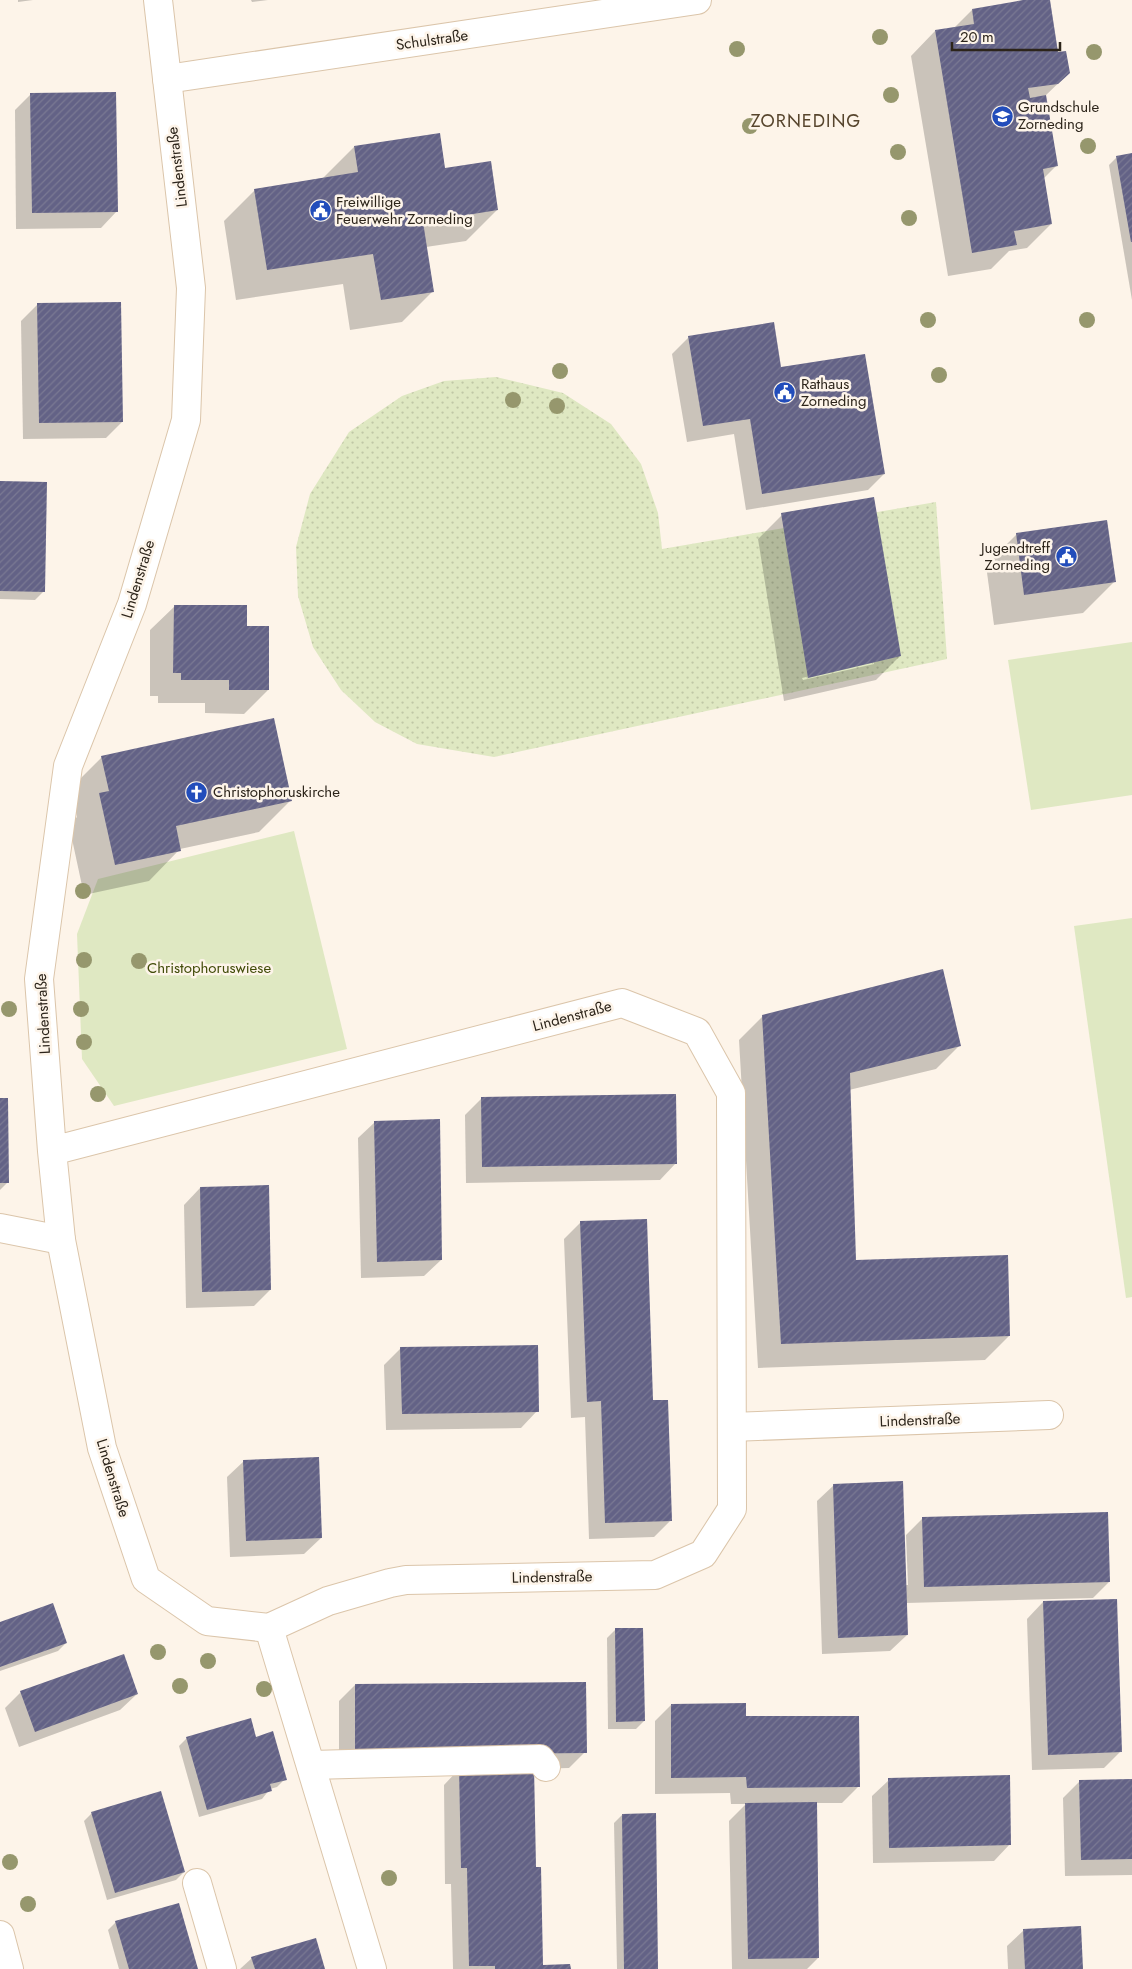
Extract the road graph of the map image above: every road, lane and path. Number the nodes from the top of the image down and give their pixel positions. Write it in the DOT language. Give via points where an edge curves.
graph roads {
  1 [pos="158,0"];
  2 [pos="697,0"];
  3 [pos="167,79"];
  4 [pos="52,1151"];
  5 [pos="0,1228"];
  6 [pos="61,1240"];
  7 [pos="1049,1415"];
  8 [pos="732,1427"];
  9 [pos="270,1628"];
  10 [pos="311,1765"];
  11 [pos="546,1767"];
  12 [pos="197,1883"];
  13 [pos="0,1934"];
  14 [pos="9,1969"];
  15 [pos="222,1969"];
  16 [pos="372,1969"];
  1 -- 3 [label="street, Lindenstraße"];
  2 -- 3 [label="street, Schulstraße"];
  3 -- 4 [label="street, Lindenstraße" via="191,288 186,420 132,604 68,766 39,979"];
  4 -- 6 [label="street, Lindenstraße"];
  4 -- 8 [label="street, Lindenstraße" via="622,1003 697,1032 731,1093"];
  5 -- 6 [label="street"];
  6 -- 9 [label="street, Lindenstraße" via="102,1448 146,1579 207,1621"];
  7 -- 8 [label="street, Lindenstraße"];
  8 -- 9 [label="street, Lindenstraße" via="732,1509 703,1554 655,1575 406,1580 328,1601"];
  9 -- 10 [label="street"];
  10 -- 11 [label="street" via="540,1759"];
  10 -- 16 [label="street"];
  12 -- 15 [label="street"];
  13 -- 14 [label="street"];
}
